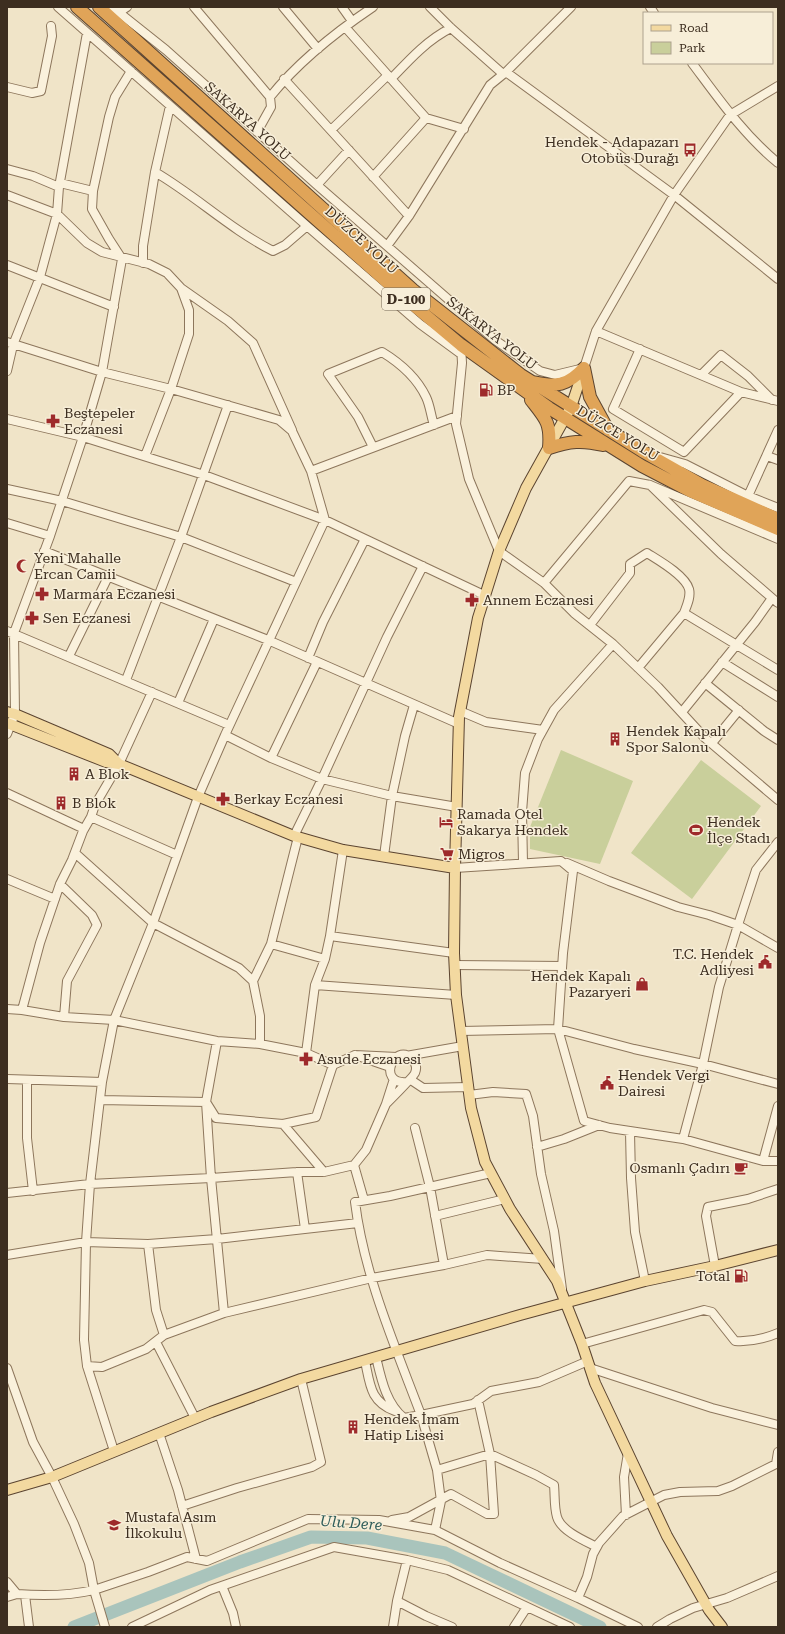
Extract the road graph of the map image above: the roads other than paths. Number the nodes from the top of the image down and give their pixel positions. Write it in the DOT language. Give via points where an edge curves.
graph roads {
  1 [pos="58,7"];
  2 [pos="77,7"];
  3 [pos="99,7"];
  4 [pos="112,7"];
  5 [pos="127,7"];
  6 [pos="194,7"];
  7 [pos="342,7"];
  8 [pos="373,7"];
  9 [pos="430,7"];
  10 [pos="571,7"];
  11 [pos="286,8"];
  12 [pos="118,13"];
  13 [pos="352,21"];
  14 [pos="51,26"];
  15 [pos="345,27"];
  16 [pos="451,28"];
  17 [pos="87,33"];
  18 [pos="318,49"];
  19 [pos="693,64"];
  20 [pos="132,71"];
  21 [pos="505,73"];
  22 [pos="390,77"];
  23 [pos="284,79"];
  24 [pos="778,86"];
  25 [pos="7,87"];
  26 [pos="270,97"];
  27 [pos="170,106"];
  28 [pos="730,115"];
  29 [pos="426,118"];
  30 [pos="464,129"];
  31 [pos="331,130"];
  32 [pos="257,132"];
  33 [pos="349,150"];
  34 [pos="778,163"];
  35 [pos="7,169"];
  36 [pos="155,172"];
  37 [pos="373,177"];
  38 [pos="59,185"];
  39 [pos="317,185"];
  40 [pos="93,191"];
  41 [pos="7,195"];
  42 [pos="674,195"];
  43 [pos="57,214"];
  44 [pos="409,216"];
  45 [pos="307,226"];
  46 [pos="386,246"];
  47 [pos="122,258"];
  48 [pos="143,263"];
  49 [pos="7,264"];
  50 [pos="40,277"];
  51 [pos="778,279"];
  52 [pos="181,288"];
  53 [pos="114,306"];
  54 [pos="596,330"];
  55 [pos="10,343"];
  56 [pos="640,349"];
  57 [pos="461,350"];
  58 [pos="584,368"];
  59 [pos="7,371"];
  60 [pos="102,372"];
  61 [pos="701,375"];
  62 [pos="524,384"];
  63 [pos="171,388"];
  64 [pos="741,392"];
  65 [pos="775,401"];
  66 [pos="228,405"];
  67 [pos="568,413"];
  68 [pos="457,416"];
  69 [pos="7,420"];
  70 [pos="434,425"];
  71 [pos="778,430"];
  72 [pos="292,431"];
  73 [pos="609,431"];
  74 [pos="83,437"];
  75 [pos="373,447"];
  76 [pos="610,447"];
  77 [pos="549,448"];
  78 [pos="642,452"];
  79 [pos="145,456"];
  80 [pos="767,456"];
  81 [pos="778,460"];
  82 [pos="311,471"];
  83 [pos="204,475"];
  84 [pos="650,485"];
  85 [pos="7,489"];
  86 [pos="748,496"];
  87 [pos="62,501"];
  88 [pos="778,508"];
  89 [pos="778,519"];
  90 [pos="325,520"];
  91 [pos="7,523"];
  92 [pos="778,529"];
  93 [pos="50,536"];
  94 [pos="181,537"];
  95 [pos="365,539"];
  96 [pos="778,539"];
  97 [pos="44,551"];
  98 [pos="499,551"];
  99 [pos="423,566"];
  100 [pos="108,576"];
  101 [pos="296,582"];
  102 [pos="544,583"];
  103 [pos="484,595"];
  104 [pos="157,596"];
  105 [pos="775,600"];
  106 [pos="684,613"];
  107 [pos="214,619"];
  108 [pos="590,625"];
  109 [pos="10,632"];
  110 [pos="268,640"];
  111 [pos="613,644"];
  112 [pos="736,645"];
  113 [pos="69,656"];
  114 [pos="308,658"];
  115 [pos="317,662"];
  116 [pos="722,662"];
  117 [pos="638,668"];
  118 [pos="778,670"];
  119 [pos="126,680"];
  120 [pos="705,683"];
  121 [pos="366,684"];
  122 [pos="152,692"];
  123 [pos="778,697"];
  124 [pos="178,703"];
  125 [pos="414,705"];
  126 [pos="739,710"];
  127 [pos="460,711"];
  128 [pos="682,712"];
  129 [pos="11,713"];
  130 [pos="9,724"];
  131 [pos="459,724"];
  132 [pos="229,725"];
  133 [pos="543,730"];
  134 [pos="7,734"];
  135 [pos="225,735"];
  136 [pos="778,740"];
  137 [pos="712,743"];
  138 [pos="271,758"];
  139 [pos="119,764"];
  140 [pos="322,780"];
  141 [pos="7,793"];
  142 [pos="392,796"];
  143 [pos="198,797"];
  144 [pos="777,798"];
  145 [pos="457,807"];
  146 [pos="91,817"];
  147 [pos="84,829"];
  148 [pos="296,836"];
  149 [pos="778,842"];
  150 [pos="343,850"];
  151 [pos="74,853"];
  152 [pos="177,855"];
  153 [pos="384,856"];
  154 [pos="561,860"];
  155 [pos="523,863"];
  156 [pos="455,868"];
  157 [pos="7,879"];
  158 [pos="60,884"];
  159 [pos="55,899"];
  160 [pos="153,923"];
  161 [pos="738,925"];
  162 [pos="330,936"];
  163 [pos="271,944"];
  164 [pos="778,948"];
  165 [pos="454,953"];
  166 [pos="325,959"];
  167 [pos="454,965"];
  168 [pos="562,966"];
  169 [pos="253,981"];
  170 [pos="315,985"];
  171 [pos="456,995"];
  172 [pos="7,1009"];
  173 [pos="22,1010"];
  174 [pos="64,1016"];
  175 [pos="114,1020"];
  176 [pos="558,1029"];
  177 [pos="461,1031"];
  178 [pos="217,1041"];
  179 [pos="260,1044"];
  180 [pos="463,1046"];
  181 [pos="306,1053"];
  182 [pos="355,1056"];
  183 [pos="401,1056"];
  184 [pos="703,1064"];
  185 [pos="333,1065"];
  186 [pos="390,1067"];
  187 [pos="7,1079"];
  188 [pos="394,1079"];
  189 [pos="27,1080"];
  190 [pos="409,1081"];
  191 [pos="102,1082"];
  192 [pos="778,1084"];
  193 [pos="469,1091"];
  194 [pos="100,1100"];
  195 [pos="206,1102"];
  196 [pos="386,1104"];
  197 [pos="778,1106"];
  198 [pos="283,1124"];
  199 [pos="599,1125"];
  200 [pos="415,1128"];
  201 [pos="630,1132"];
  202 [pos="683,1139"];
  203 [pos="537,1147"];
  204 [pos="763,1161"];
  205 [pos="778,1161"];
  206 [pos="354,1165"];
  207 [pos="298,1172"];
  208 [pos="324,1172"];
  209 [pos="491,1173"];
  210 [pos="210,1178"];
  211 [pos="90,1184"];
  212 [pos="430,1187"];
  213 [pos="778,1189"];
  214 [pos="33,1191"];
  215 [pos="7,1192"];
  216 [pos="505,1199"];
  217 [pos="364,1200"];
  218 [pos="435,1216"];
  219 [pos="358,1223"];
  220 [pos="305,1229"];
  221 [pos="217,1239"];
  222 [pos="86,1242"];
  223 [pos="148,1244"];
  224 [pos="778,1250"];
  225 [pos="7,1254"];
  226 [pos="543,1260"];
  227 [pos="444,1266"];
  228 [pos="715,1266"];
  229 [pos="372,1278"];
  230 [pos="645,1281"];
  231 [pos="565,1303"];
  232 [pos="224,1313"];
  233 [pos="778,1334"];
  234 [pos="164,1335"];
  235 [pos="156,1342"];
  236 [pos="582,1344"];
  237 [pos="397,1351"];
  238 [pos="376,1357"];
  239 [pos="364,1360"];
  240 [pos="589,1364"];
  241 [pos="87,1366"];
  242 [pos="8,1374"];
  243 [pos="301,1379"];
  244 [pos="478,1400"];
  245 [pos="395,1411"];
  246 [pos="421,1415"];
  247 [pos="195,1418"];
  248 [pos="778,1425"];
  249 [pos="159,1433"];
  250 [pos="114,1451"];
  251 [pos="778,1452"];
  252 [pos="628,1453"];
  253 [pos="490,1454"];
  254 [pos="777,1468"];
  255 [pos="437,1470"];
  256 [pos="52,1477"];
  257 [pos="7,1490"];
  258 [pos="441,1501"];
  259 [pos="651,1503"];
  260 [pos="182,1506"];
  261 [pos="626,1514"];
  262 [pos="388,1521"];
  263 [pos="435,1530"];
  264 [pos="597,1547"];
  265 [pos="196,1559"];
  266 [pos="407,1560"];
  267 [pos="778,1576"];
  268 [pos="7,1582"];
  269 [pos="222,1586"];
  270 [pos="94,1590"];
  271 [pos="21,1594"];
  272 [pos="7,1597"];
  273 [pos="578,1598"];
  274 [pos="397,1601"];
  275 [pos="706,1604"];
  276 [pos="527,1607"];
  277 [pos="29,1627"];
  278 [pos="105,1627"];
  279 [pos="132,1627"];
  280 [pos="236,1627"];
  281 [pos="393,1627"];
  282 [pos="452,1627"];
  283 [pos="514,1627"];
  284 [pos="570,1627"];
  285 [pos="638,1627"];
  286 [pos="657,1627"];
  287 [pos="722,1627"];
  1 -- 17 [label="street"];
  2 -- 57 [label="highway, DÜZCE YOLU / D-100"];
  3 -- 62 [label="highway, SAKARYA YOLU / D-100" via="413,290"];
  4 -- 12 [label="street"];
  5 -- 12 [label="street"];
  6 -- 26 [label="street"];
  7 -- 13 [label="street"];
  8 -- 13 [label="street"];
  9 -- 16 [label="street"];
  10 -- 21 [label="street"];
  11 -- 18 [label="street"];
  12 -- 32 [label="street" via="166,50"];
  13 -- 15 [label="street"];
  14 -- 25 [label="street" via="52,36 41,91 32,93"];
  15 -- 18 [label="street"];
  15 -- 22 [label="street"];
  16 -- 21 [label="street"];
  16 -- 22 [label="street" via="413,55"];
  17 -- 20 [label="street"];
  17 -- 38 [label="street"];
  18 -- 23 [label="street"];
  19 -- 28 [label="street"];
  20 -- 27 [label="street"];
  20 -- 40 [label="street" via="115,97"];
  21 -- 30 [label="street" via="490,85"];
  21 -- 42 [label="street"];
  22 -- 29 [label="street"];
  22 -- 31 [label="street"];
  23 -- 26 [label="street"];
  23 -- 31 [label="street"];
  24 -- 28 [label="street"];
  26 -- 32 [label="street" via="271,106"];
  27 -- 36 [label="street"];
  27 -- 45 [label="street"];
  28 -- 34 [label="street" via="758,146"];
  28 -- 42 [label="street"];
  29 -- 30 [label="street"];
  29 -- 37 [label="street"];
  30 -- 44 [label="street"];
  31 -- 33 [label="street"];
  32 -- 39 [label="street"];
  33 -- 37 [label="street"];
  33 -- 39 [label="street"];
  35 -- 38 [label="street"];
  36 -- 45 [label="street" via="195,198 232,227 273,251 285,245"];
  36 -- 48 [label="street" via="143,246"];
  37 -- 44 [label="street"];
  38 -- 40 [label="street"];
  38 -- 43 [label="street"];
  39 -- 46 [label="street"];
  40 -- 47 [label="street" via="92,209 108,239"];
  41 -- 43 [label="street"];
  42 -- 51 [label="street"];
  42 -- 54 [label="street"];
  43 -- 47 [label="street" via="87,243 102,252"];
  43 -- 50 [label="street"];
  44 -- 46 [label="street"];
  45 -- 57 [label="street" via="420,324"];
  46 -- 58 [label="street" via="495,340 540,371 555,375"];
  47 -- 48 [label="street"];
  47 -- 53 [label="street"];
  48 -- 52 [label="street" via="167,273"];
  49 -- 50 [label="street"];
  50 -- 53 [label="street"];
  50 -- 55 [label="street"];
  52 -- 63 [label="street" via="189,310 189,334"];
  52 -- 72 [label="street" via="228,321 253,343"];
  53 -- 60 [label="street"];
  54 -- 56 [label="street"];
  54 -- 58 [label="street"];
  55 -- 59 [label="street"];
  55 -- 60 [label="street"];
  56 -- 61 [label="street"];
  56 -- 64 [label="street" via="613,410 684,452"];
  57 -- 62 [label="highway, DÜZCE YOLU / D-100"];
  57 -- 68 [label="street"];
  58 -- 62 [label="highway" via="573,379 563,383"];
  58 -- 67 [label="main road"];
  58 -- 73 [label="highway" via="590,397"];
  60 -- 63 [label="street"];
  60 -- 74 [label="street"];
  61 -- 64 [label="street"];
  61 -- 65 [label="street" via="720,356 748,376"];
  62 -- 67 [label="highway, DÜZCE YOLU / D-100"];
  62 -- 77 [label="highway" via="547,422 550,431"];
  63 -- 66 [label="street"];
  63 -- 79 [label="street"];
  64 -- 65 [label="street"];
  66 -- 72 [label="street" via="278,420"];
  66 -- 83 [label="street"];
  67 -- 73 [label="highway, D-100"];
  67 -- 76 [label="highway, DÜZCE YOLU / D-100"];
  67 -- 77 [label="main road"];
  68 -- 70 [label="street"];
  68 -- 98 [label="street" via="456,424 469,479"];
  69 -- 74 [label="street"];
  70 -- 75 [label="street"];
  70 -- 75 [label="street" via="426,398 416,381 396,360 382,352 328,374 358,417"];
  71 -- 80 [label="street"];
  72 -- 82 [label="street"];
  73 -- 78 [label="highway, D-100"];
  74 -- 79 [label="street"];
  74 -- 87 [label="street"];
  75 -- 82 [label="street"];
  76 -- 77 [label="highway" via="579,441"];
  76 -- 92 [label="highway, DÜZCE YOLU / D-100" via="690,491"];
  77 -- 98 [label="main road" via="526,488"];
  78 -- 86 [label="street" via="685,464"];
  78 -- 89 [label="highway, D-100" via="702,485"];
  79 -- 83 [label="street"];
  80 -- 81 [label="street"];
  80 -- 86 [label="street"];
  82 -- 90 [label="street"];
  83 -- 90 [label="street"];
  83 -- 94 [label="street"];
  84 -- 96 [label="street"];
  84 -- 102 [label="street" via="629,481"];
  84 -- 105 [label="street" via="721,554"];
  85 -- 87 [label="street"];
  86 -- 88 [label="street"];
  87 -- 93 [label="street"];
  87 -- 94 [label="street"];
  90 -- 95 [label="street"];
  90 -- 101 [label="street"];
  91 -- 93 [label="street"];
  93 -- 97 [label="street"];
  94 -- 101 [label="street"];
  94 -- 104 [label="street"];
  95 -- 99 [label="street"];
  95 -- 114 [label="street" via="323,622"];
  97 -- 100 [label="street"];
  97 -- 109 [label="street"];
  98 -- 102 [label="street"];
  98 -- 103 [label="main road"];
  99 -- 103 [label="street"];
  99 -- 121 [label="street"];
  100 -- 104 [label="street"];
  100 -- 113 [label="street"];
  101 -- 110 [label="street"];
  102 -- 108 [label="street"];
  103 -- 127 [label="main road"];
  104 -- 107 [label="street"];
  104 -- 119 [label="street"];
  105 -- 112 [label="street"];
  106 -- 108 [label="street" via="690,598 689,588 682,578 647,553 630,564 630,573"];
  106 -- 112 [label="street"];
  106 -- 117 [label="street"];
  107 -- 110 [label="street"];
  107 -- 124 [label="street"];
  108 -- 111 [label="street"];
  109 -- 113 [label="street"];
  109 -- 129 [label="street"];
  110 -- 114 [label="street"];
  110 -- 132 [label="street"];
  111 -- 117 [label="street"];
  111 -- 133 [label="street" via="554,710"];
  112 -- 116 [label="street"];
  112 -- 118 [label="street"];
  113 -- 119 [label="street"];
  114 -- 115 [label="street"];
  115 -- 121 [label="street"];
  115 -- 138 [label="street"];
  116 -- 120 [label="street"];
  116 -- 123 [label="street"];
  117 -- 128 [label="street"];
  119 -- 122 [label="street"];
  120 -- 126 [label="street"];
  120 -- 128 [label="street"];
  121 -- 125 [label="street"];
  121 -- 140 [label="street"];
  122 -- 124 [label="street"];
  122 -- 139 [label="street"];
  124 -- 132 [label="street"];
  125 -- 131 [label="street"];
  125 -- 142 [label="street"];
  126 -- 136 [label="street"];
  126 -- 137 [label="street"];
  127 -- 131 [label="main road"];
  127 -- 133 [label="street" via="486,722"];
  128 -- 137 [label="street"];
  129 -- 130 [label="street"];
  129 -- 139 [label="main road" via="109,754"];
  130 -- 134 [label="street"];
  130 -- 139 [label="main road" via="106,762"];
  131 -- 145 [label="main road"];
  132 -- 135 [label="street"];
  133 -- 155 [label="street" via="525,773 522,812"];
  135 -- 138 [label="street"];
  135 -- 143 [label="street"];
  137 -- 144 [label="street"];
  138 -- 140 [label="street"];
  139 -- 143 [label="main road"];
  139 -- 146 [label="street" via="95,805"];
  140 -- 142 [label="street"];
  140 -- 148 [label="street"];
  141 -- 147 [label="street"];
  142 -- 145 [label="street"];
  142 -- 153 [label="street"];
  143 -- 148 [label="main road"];
  143 -- 152 [label="street"];
  145 -- 156 [label="main road"];
  146 -- 147 [label="street"];
  146 -- 152 [label="street"];
  147 -- 151 [label="street"];
  148 -- 150 [label="main road"];
  148 -- 163 [label="street"];
  149 -- 161 [label="street" via="756,870"];
  150 -- 153 [label="main road"];
  150 -- 162 [label="street"];
  151 -- 158 [label="street"];
  151 -- 160 [label="street"];
  152 -- 160 [label="street"];
  153 -- 156 [label="main road"];
  154 -- 155 [label="street"];
  154 -- 161 [label="street" via="678,907"];
  154 -- 168 [label="street" via="573,871"];
  155 -- 156 [label="street"];
  156 -- 165 [label="main road"];
  157 -- 159 [label="street"];
  158 -- 159 [label="street"];
  158 -- 174 [label="street" via="92,915 97,925 67,981"];
  159 -- 173 [label="street"];
  160 -- 169 [label="street" via="239,968"];
  160 -- 175 [label="street"];
  161 -- 164 [label="street"];
  161 -- 184 [label="street" via="719,987"];
  162 -- 165 [label="street"];
  162 -- 166 [label="street"];
  163 -- 166 [label="street"];
  163 -- 169 [label="street"];
  165 -- 167 [label="main road"];
  166 -- 170 [label="street"];
  167 -- 168 [label="street"];
  167 -- 171 [label="main road"];
  168 -- 176 [label="street"];
  169 -- 179 [label="street" via="260,1016"];
  170 -- 171 [label="street"];
  170 -- 181 [label="street"];
  171 -- 177 [label="main road"];
  172 -- 173 [label="street"];
  173 -- 174 [label="street"];
  174 -- 175 [label="street"];
  175 -- 178 [label="street"];
  175 -- 191 [label="street"];
  176 -- 177 [label="street"];
  176 -- 184 [label="street"];
  176 -- 199 [label="street" via="584,1121"];
  177 -- 180 [label="main road"];
  178 -- 179 [label="street"];
  178 -- 195 [label="street"];
  179 -- 181 [label="street"];
  180 -- 183 [label="street"];
  180 -- 193 [label="main road"];
  181 -- 185 [label="street"];
  182 -- 183 [label="street"];
  182 -- 185 [label="street"];
  182 -- 186 [label="street"];
  183 -- 186 [label="street" via="391,1063"];
  183 -- 190 [label="street" via="413,1060 416,1068 414,1077"];
  184 -- 192 [label="street"];
  184 -- 202 [label="street"];
  185 -- 198 [label="street" via="316,1117"];
  186 -- 188 [label="street"];
  187 -- 189 [label="street"];
  188 -- 190 [label="street"];
  188 -- 196 [label="street"];
  189 -- 191 [label="street"];
  189 -- 214 [label="street" via="27,1138"];
  190 -- 193 [label="street" via="423,1088"];
  190 -- 196 [label="street"];
  191 -- 194 [label="street"];
  193 -- 203 [label="street" via="526,1094 533,1116"];
  193 -- 209 [label="main road" via="485,1162"];
  194 -- 195 [label="street"];
  194 -- 211 [label="street"];
  195 -- 198 [label="street" via="216,1118"];
  195 -- 210 [label="street"];
  196 -- 206 [label="street" via="366,1150"];
  197 -- 204 [label="street"];
  198 -- 208 [label="street"];
  199 -- 201 [label="street"];
  199 -- 203 [label="street"];
  200 -- 212 [label="street"];
  201 -- 202 [label="street"];
  201 -- 230 [label="street" via="635,1232"];
  202 -- 204 [label="street"];
  203 -- 231 [label="street"];
  204 -- 205 [label="street"];
  206 -- 208 [label="street"];
  206 -- 217 [label="street"];
  207 -- 208 [label="street"];
  207 -- 210 [label="street"];
  207 -- 220 [label="street"];
  209 -- 212 [label="street"];
  209 -- 216 [label="main road"];
  210 -- 211 [label="street"];
  210 -- 221 [label="street"];
  211 -- 214 [label="street"];
  211 -- 222 [label="street"];
  212 -- 217 [label="street"];
  212 -- 218 [label="street"];
  213 -- 228 [label="street" via="748,1199 708,1207 706,1216"];
  214 -- 215 [label="street"];
  216 -- 218 [label="street"];
  216 -- 226 [label="main road"];
  217 -- 219 [label="street" via="355,1202"];
  218 -- 227 [label="street"];
  219 -- 220 [label="street"];
  219 -- 229 [label="street"];
  220 -- 221 [label="street"];
  221 -- 223 [label="street"];
  221 -- 232 [label="street"];
  222 -- 223 [label="street"];
  222 -- 225 [label="street"];
  222 -- 241 [label="street" via="84,1340"];
  223 -- 234 [label="street" via="156,1310"];
  224 -- 228 [label="main road"];
  226 -- 227 [label="street" via="487,1255"];
  226 -- 231 [label="main road" via="556,1281"];
  227 -- 229 [label="street"];
  228 -- 230 [label="main road"];
  229 -- 232 [label="street"];
  229 -- 237 [label="street"];
  230 -- 231 [label="main road"];
  231 -- 236 [label="main road"];
  231 -- 237 [label="main road"];
  232 -- 234 [label="street"];
  233 -- 236 [label="street" via="745,1342 735,1341 712,1312 704,1310"];
  234 -- 235 [label="street"];
  235 -- 241 [label="street" via="146,1349 102,1367"];
  235 -- 247 [label="street"];
  236 -- 240 [label="main road"];
  237 -- 238 [label="main road"];
  237 -- 246 [label="street"];
  238 -- 239 [label="main road"];
  238 -- 245 [label="street" via="384,1387"];
  239 -- 243 [label="main road"];
  239 -- 245 [label="street" via="375,1397 384,1407"];
  240 -- 244 [label="street" via="538,1382 491,1391"];
  240 -- 248 [label="street" via="712,1408"];
  240 -- 252 [label="main road" via="595,1383"];
  241 -- 250 [label="street"];
  242 -- 256 [label="street" via="33,1442"];
  243 -- 247 [label="main road"];
  243 -- 260 [label="street" via="321,1462 312,1467"];
  244 -- 246 [label="street" via="473,1404"];
  244 -- 253 [label="street"];
  245 -- 246 [label="street" via="404,1418"];
  246 -- 255 [label="street"];
  247 -- 249 [label="main road"];
  249 -- 250 [label="main road"];
  249 -- 260 [label="street"];
  250 -- 256 [label="main road"];
  251 -- 254 [label="street"];
  252 -- 259 [label="main road"];
  252 -- 261 [label="street" via="624,1477"];
  253 -- 255 [label="street"];
  253 -- 258 [label="street" via="494,1514 487,1514 451,1494"];
  253 -- 264 [label="street" via="554,1485 557,1517 561,1525"];
  254 -- 259 [label="street" via="718,1491 675,1493 664,1495"];
  255 -- 258 [label="street"];
  256 -- 257 [label="main road"];
  256 -- 270 [label="street" via="89,1563"];
  258 -- 262 [label="street" via="409,1517"];
  258 -- 263 [label="street"];
  259 -- 261 [label="street"];
  259 -- 275 [label="main road"];
  260 -- 265 [label="street"];
  261 -- 264 [label="street"];
  262 -- 263 [label="street"];
  262 -- 265 [label="street" via="308,1519 207,1561"];
  263 -- 273 [label="street" via="500,1564"];
  264 -- 273 [label="street"];
  265 -- 270 [label="street" via="187,1557"];
  266 -- 269 [label="street" via="334,1548"];
  266 -- 274 [label="street"];
  266 -- 276 [label="street" via="448,1570"];
  267 -- 275 [label="street" via="728,1598"];
  268 -- 271 [label="street"];
  269 -- 279 [label="street"];
  269 -- 280 [label="street"];
  270 -- 271 [label="street" via="74,1594"];
  270 -- 278 [label="street"];
  271 -- 272 [label="street"];
  271 -- 277 [label="street"];
  273 -- 285 [label="street"];
  274 -- 281 [label="street"];
  274 -- 282 [label="street"];
  275 -- 286 [label="street"];
  275 -- 287 [label="main road"];
  276 -- 283 [label="street"];
  276 -- 284 [label="street"];
}
